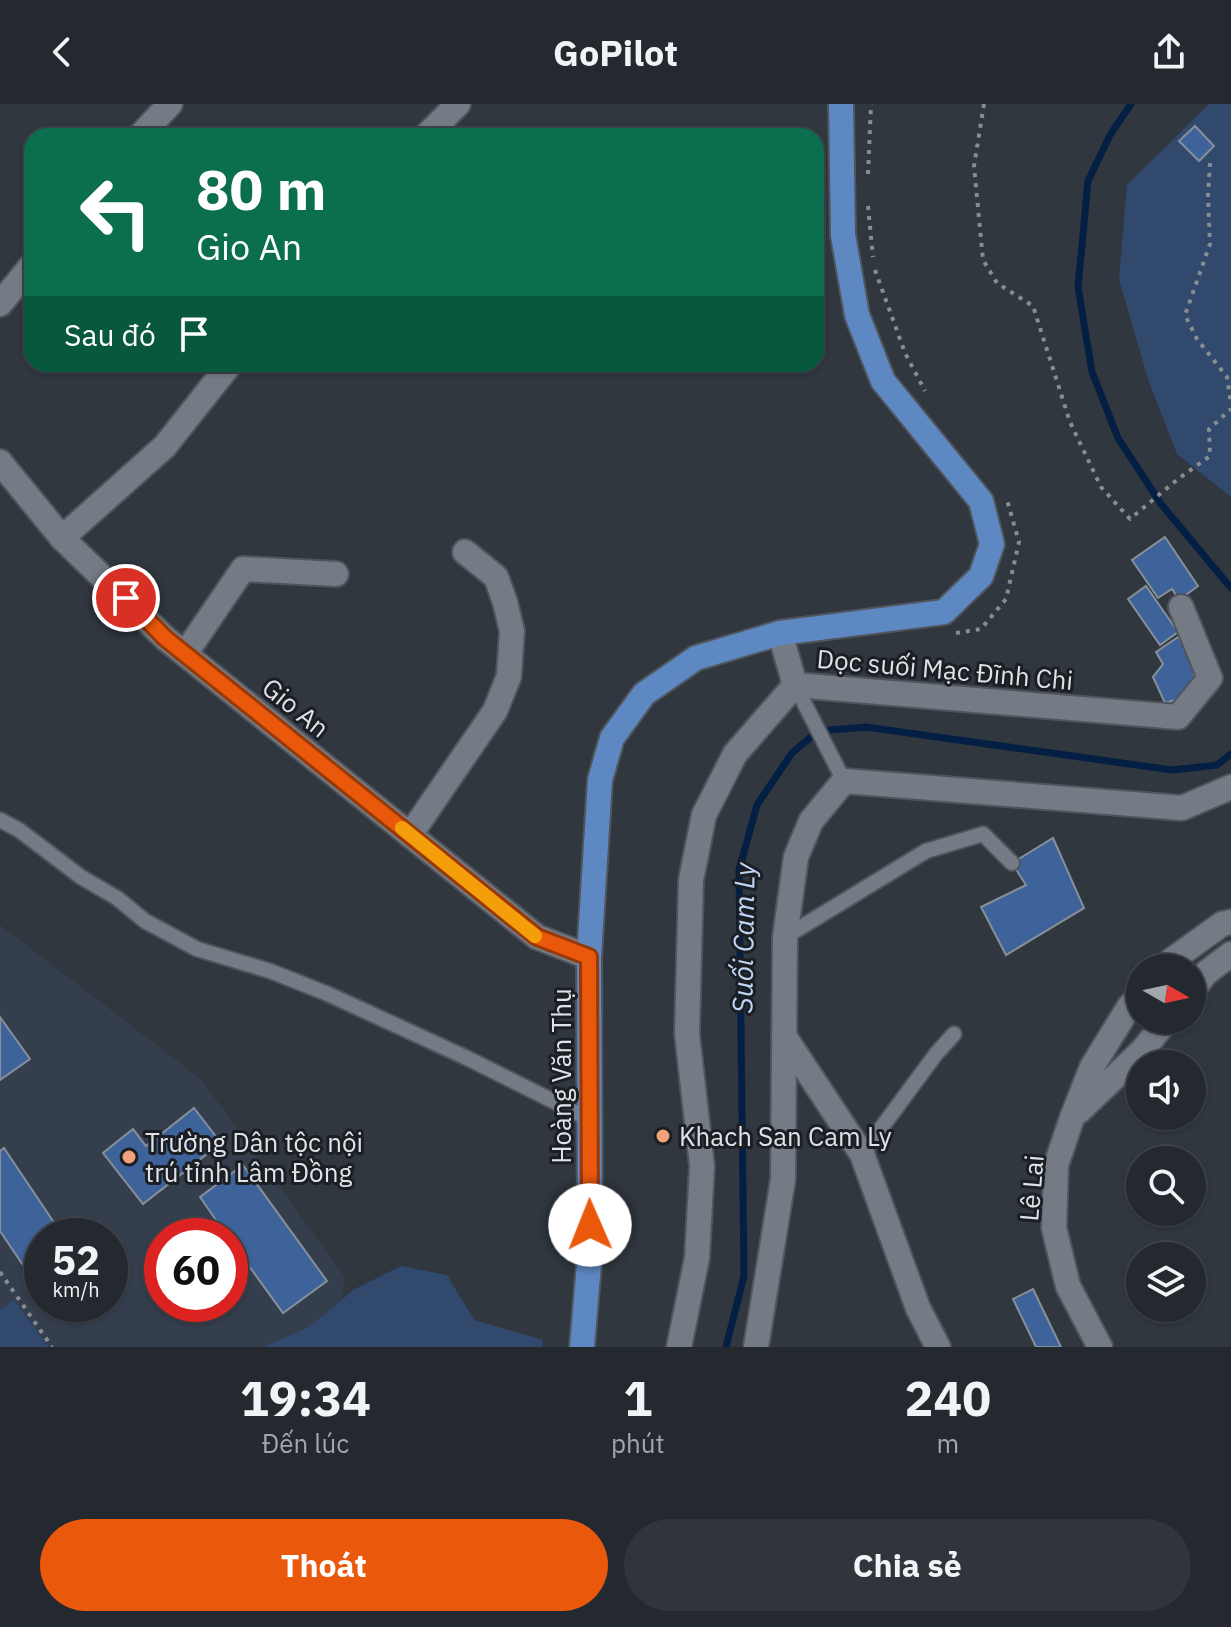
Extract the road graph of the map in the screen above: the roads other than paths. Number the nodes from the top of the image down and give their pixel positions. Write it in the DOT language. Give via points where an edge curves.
graph roads {
  1 [pos="170,104"];
  2 [pos="458,104"];
  3 [pos="841,104"];
  4 [pos="148,128"];
  5 [pos="434,128"];
  6 [pos="24,275"];
  7 [pos="0,304"];
  8 [pos="224,372"];
  9 [pos="0,462"];
  10 [pos="62,538"];
  11 [pos="465,552"];
  12 [pos="336,574"];
  13 [pos="1181,607"];
  14 [pos="780,633"];
  15 [pos="185,654"];
  16 [pos="795,685"];
  17 [pos="844,781"];
  18 [pos="1231,787"];
  19 [pos="0,820"];
  20 [pos="410,835"];
  21 [pos="1012,863"];
  22 [pos="1231,922"];
  23 [pos="785,937"];
  24 [pos="1180,954"];
  25 [pos="1231,954"];
  26 [pos="589,957"];
  27 [pos="1206,973"];
  28 [pos="1126,1012"];
  29 [pos="954,1034"];
  30 [pos="1156,1034"];
  31 [pos="784,1036"];
  32 [pos="1072,1118"];
  33 [pos="589,1119"];
  34 [pos="862,1154"];
  35 [pos="582,1347"];
  36 [pos="679,1347"];
  37 [pos="756,1347"];
  38 [pos="938,1347"];
  39 [pos="1100,1347"];
  1 -- 4 [label="street"];
  2 -- 5 [label="street"];
  3 -- 14 [label="main road, Hoàng Văn Thụ" via="843,235 857,315 883,381 981,501 992,544 981,576 944,612"];
  6 -- 7 [label="street"];
  8 -- 10 [label="street" via="165,446"];
  9 -- 10 [label="street, Gio An"];
  10 -- 15 [label="street, Gio An"];
  11 -- 20 [label="street" via="496,577 505,602 512,631 509,676 495,711"];
  12 -- 15 [label="street" via="243,569"];
  13 -- 16 [label="street, Dọc suối Mạc Đĩnh Chi" via="1210,678 1178,717"];
  14 -- 16 [label="street"];
  14 -- 26 [label="main road, Hoàng Văn Thụ" via="696,658 644,694 612,738 600,780"];
  15 -- 20 [label="street, Gio An"];
  16 -- 17 [label="lane"];
  16 -- 36 [label="street, Dọc suối Mạc Đĩnh Chi" via="735,754 704,815 691,880 687,1034 702,1166 697,1258"];
  17 -- 18 [label="street" via="1182,808"];
  17 -- 23 [label="street" via="811,821 796,857"];
  19 -- 33 [label="lane" via="145,921 197,949 328,994"];
  20 -- 26 [label="street, Gio An" via="537,937"];
  21 -- 23 [label="lane" via="983,834 926,851"];
  22 -- 24 [label="street"];
  23 -- 31 [label="street"];
  25 -- 27 [label="street"];
  26 -- 33 [label="main road, Hoàng Văn Thụ"];
  28 -- 32 [label="street, Lê Lai" via="1092,1067"];
  29 -- 34 [label="lane"];
  30 -- 32 [label="street"];
  31 -- 34 [label="street"];
  31 -- 37 [label="street" via="783,1179"];
  32 -- 39 [label="street, Lê Lai" via="1056,1165 1054,1228 1068,1286"];
  33 -- 35 [label="main road, Hoàng Văn Thụ" via="590,1252"];
  34 -- 38 [label="street" via="918,1308"];
}
